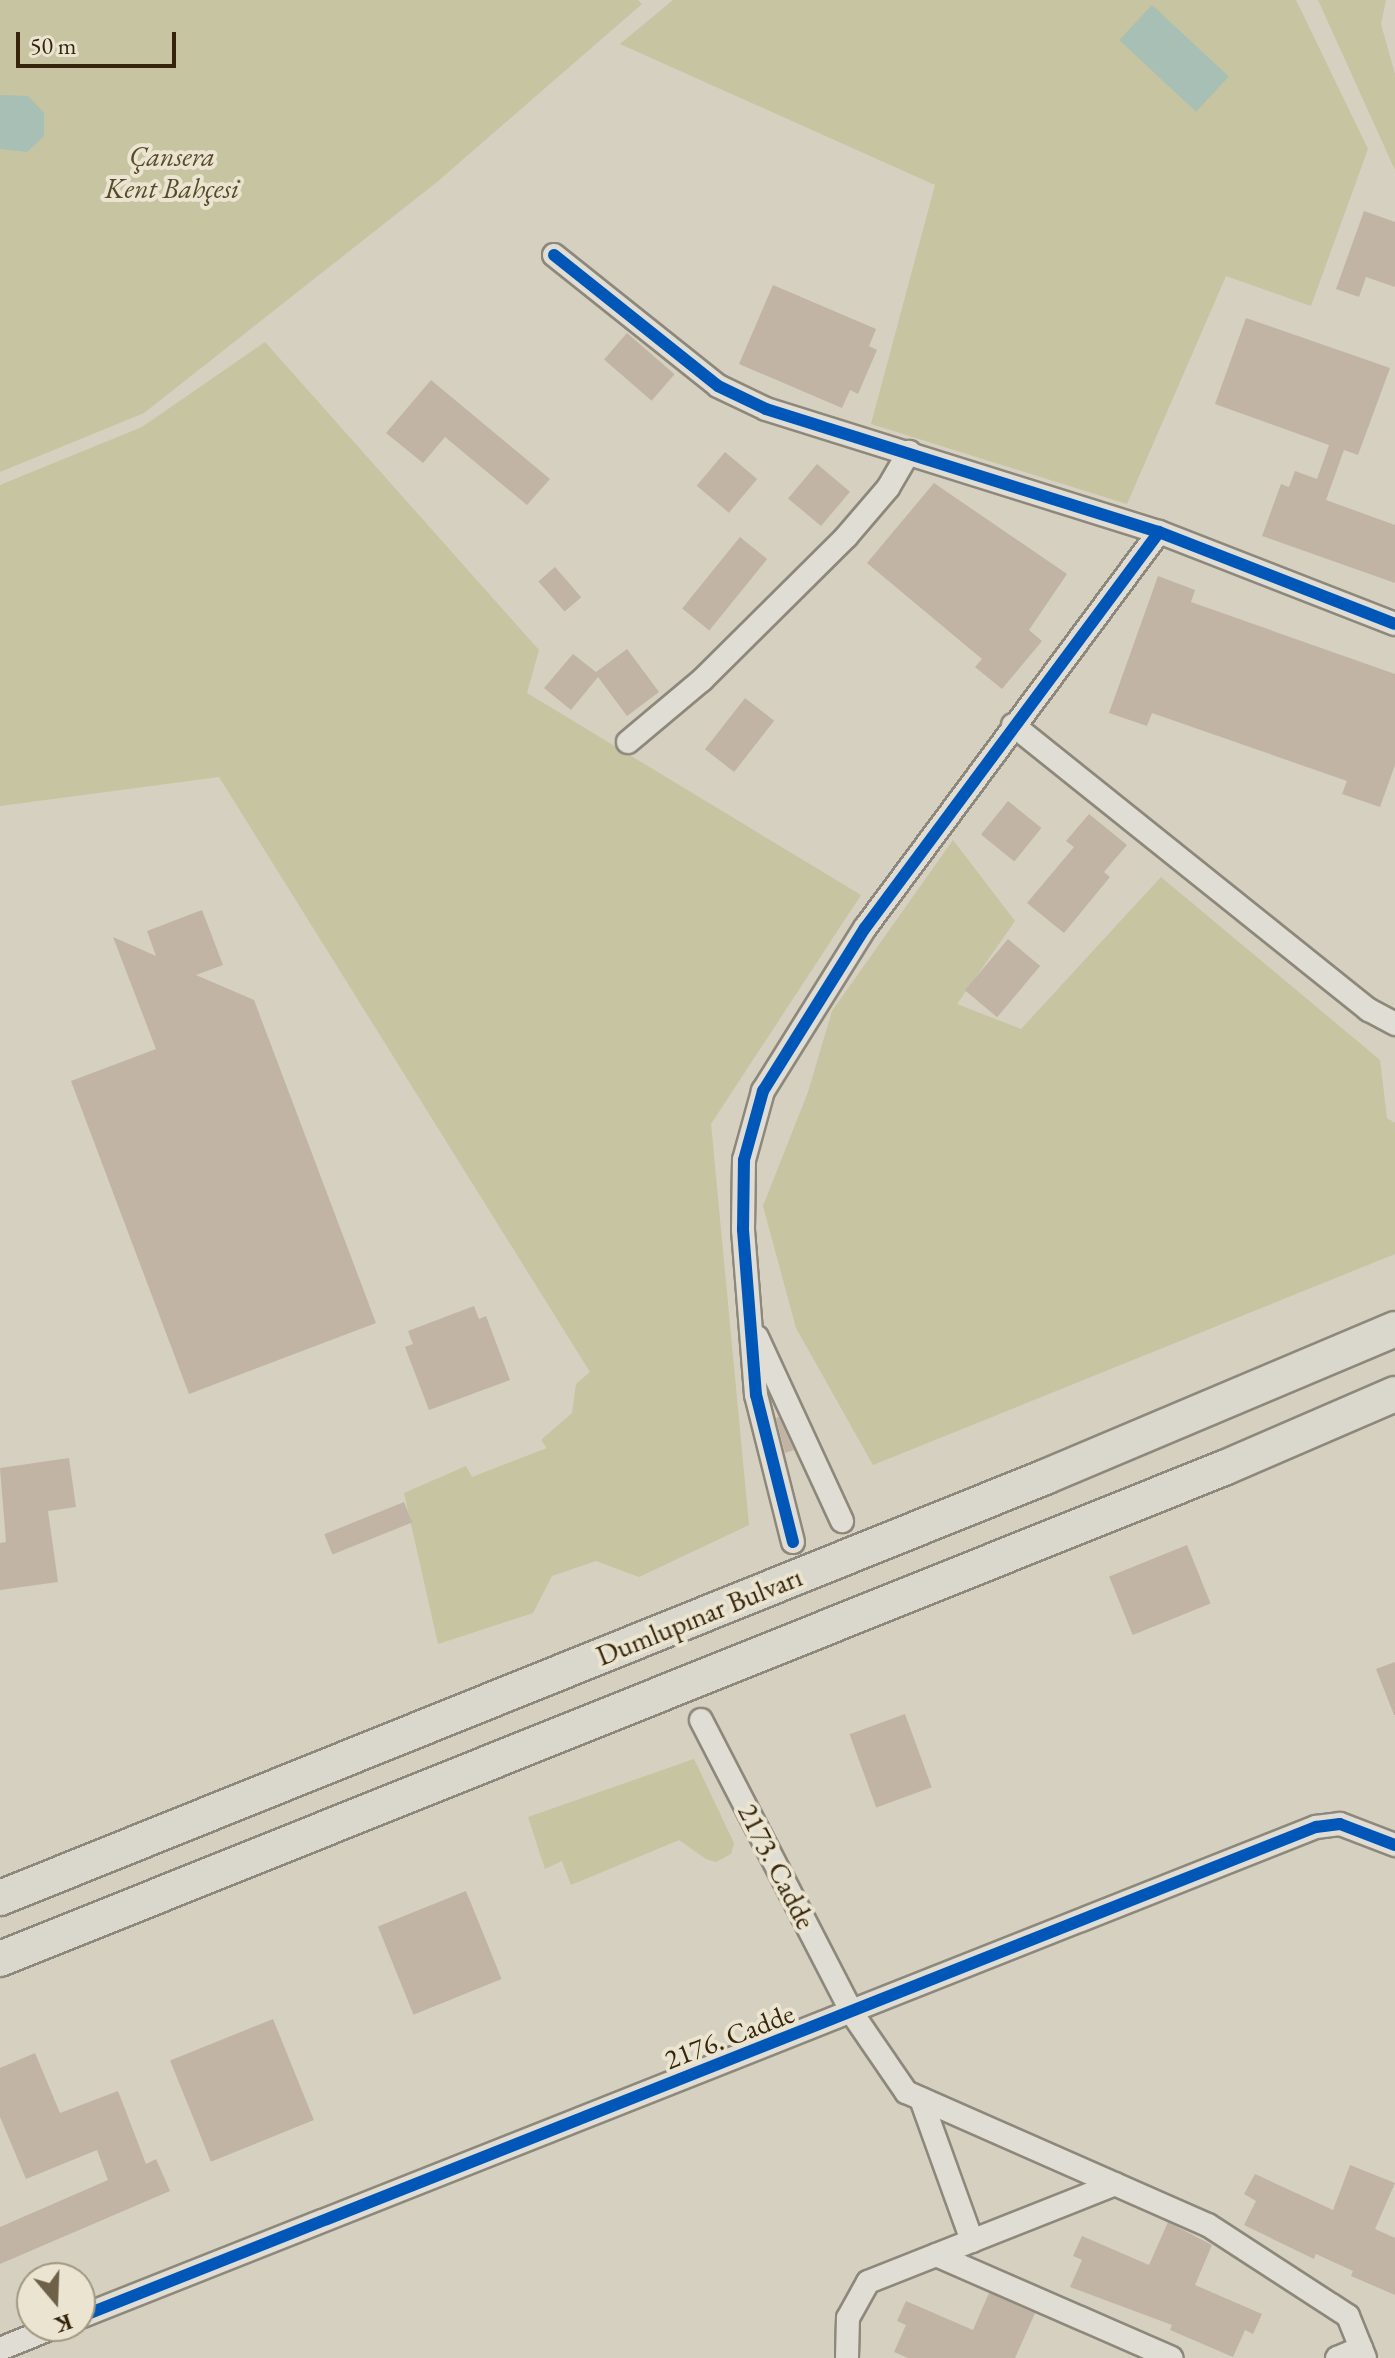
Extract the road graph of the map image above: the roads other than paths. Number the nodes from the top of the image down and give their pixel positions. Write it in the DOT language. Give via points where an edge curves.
graph roads {
  1 [pos="554,255"];
  2 [pos="909,452"];
  3 [pos="1159,532"];
  4 [pos="1395,624"];
  5 [pos="1013,725"];
  6 [pos="628,742"];
  7 [pos="1395,1024"];
  8 [pos="1395,1329"];
  9 [pos="753,1330"];
  10 [pos="1395,1394"];
  11 [pos="842,1521"];
  12 [pos="793,1542"];
  13 [pos="701,1720"];
  14 [pos="1395,1845"];
  15 [pos="0,1898"];
  16 [pos="0,1959"];
  17 [pos="852,2013"];
  18 [pos="921,2099"];
  19 [pos="1115,2184"];
  20 [pos="972,2241"];
  21 [pos="936,2255"];
  22 [pos="96,2311"];
  23 [pos="1363,2353"];
  24 [pos="847,2358"];
  25 [pos="1172,2358"];
  26 [pos="1337,2358"];
  1 -- 2 [label="street" via="718,386 766,409"];
  2 -- 3 [label="street"];
  2 -- 6 [label="street" via="888,488 846,537 702,680"];
  3 -- 4 [label="street"];
  3 -- 5 [label="street"];
  5 -- 7 [label="street" via="1369,1010"];
  5 -- 9 [label="street" via="865,928 763,1091 744,1160 743,1230"];
  8 -- 15 [label="highway, Dumlupınar Bulvarı" via="1045,1477"];
  9 -- 11 [label="street"];
  9 -- 12 [label="street" via="756,1395"];
  10 -- 16 [label="highway, Dumlupınar Bulvarı" via="1209,1474"];
  13 -- 17 [label="street, 2173. Cadde"];
  14 -- 17 [label="street, 2176. Cadde" via="1340,1824 1316,1827"];
  17 -- 18 [label="street, 2173. Cadde" via="906,2092"];
  17 -- 22 [label="street, 2176. Cadde"];
  18 -- 19 [label="street"];
  18 -- 20 [label="street"];
  19 -- 20 [label="street"];
  19 -- 23 [label="street" via="1208,2225 1348,2316"];
  20 -- 21 [label="street"];
  21 -- 24 [label="street" via="868,2282 848,2318"];
  21 -- 25 [label="street"];
  23 -- 26 [label="street"];
}
